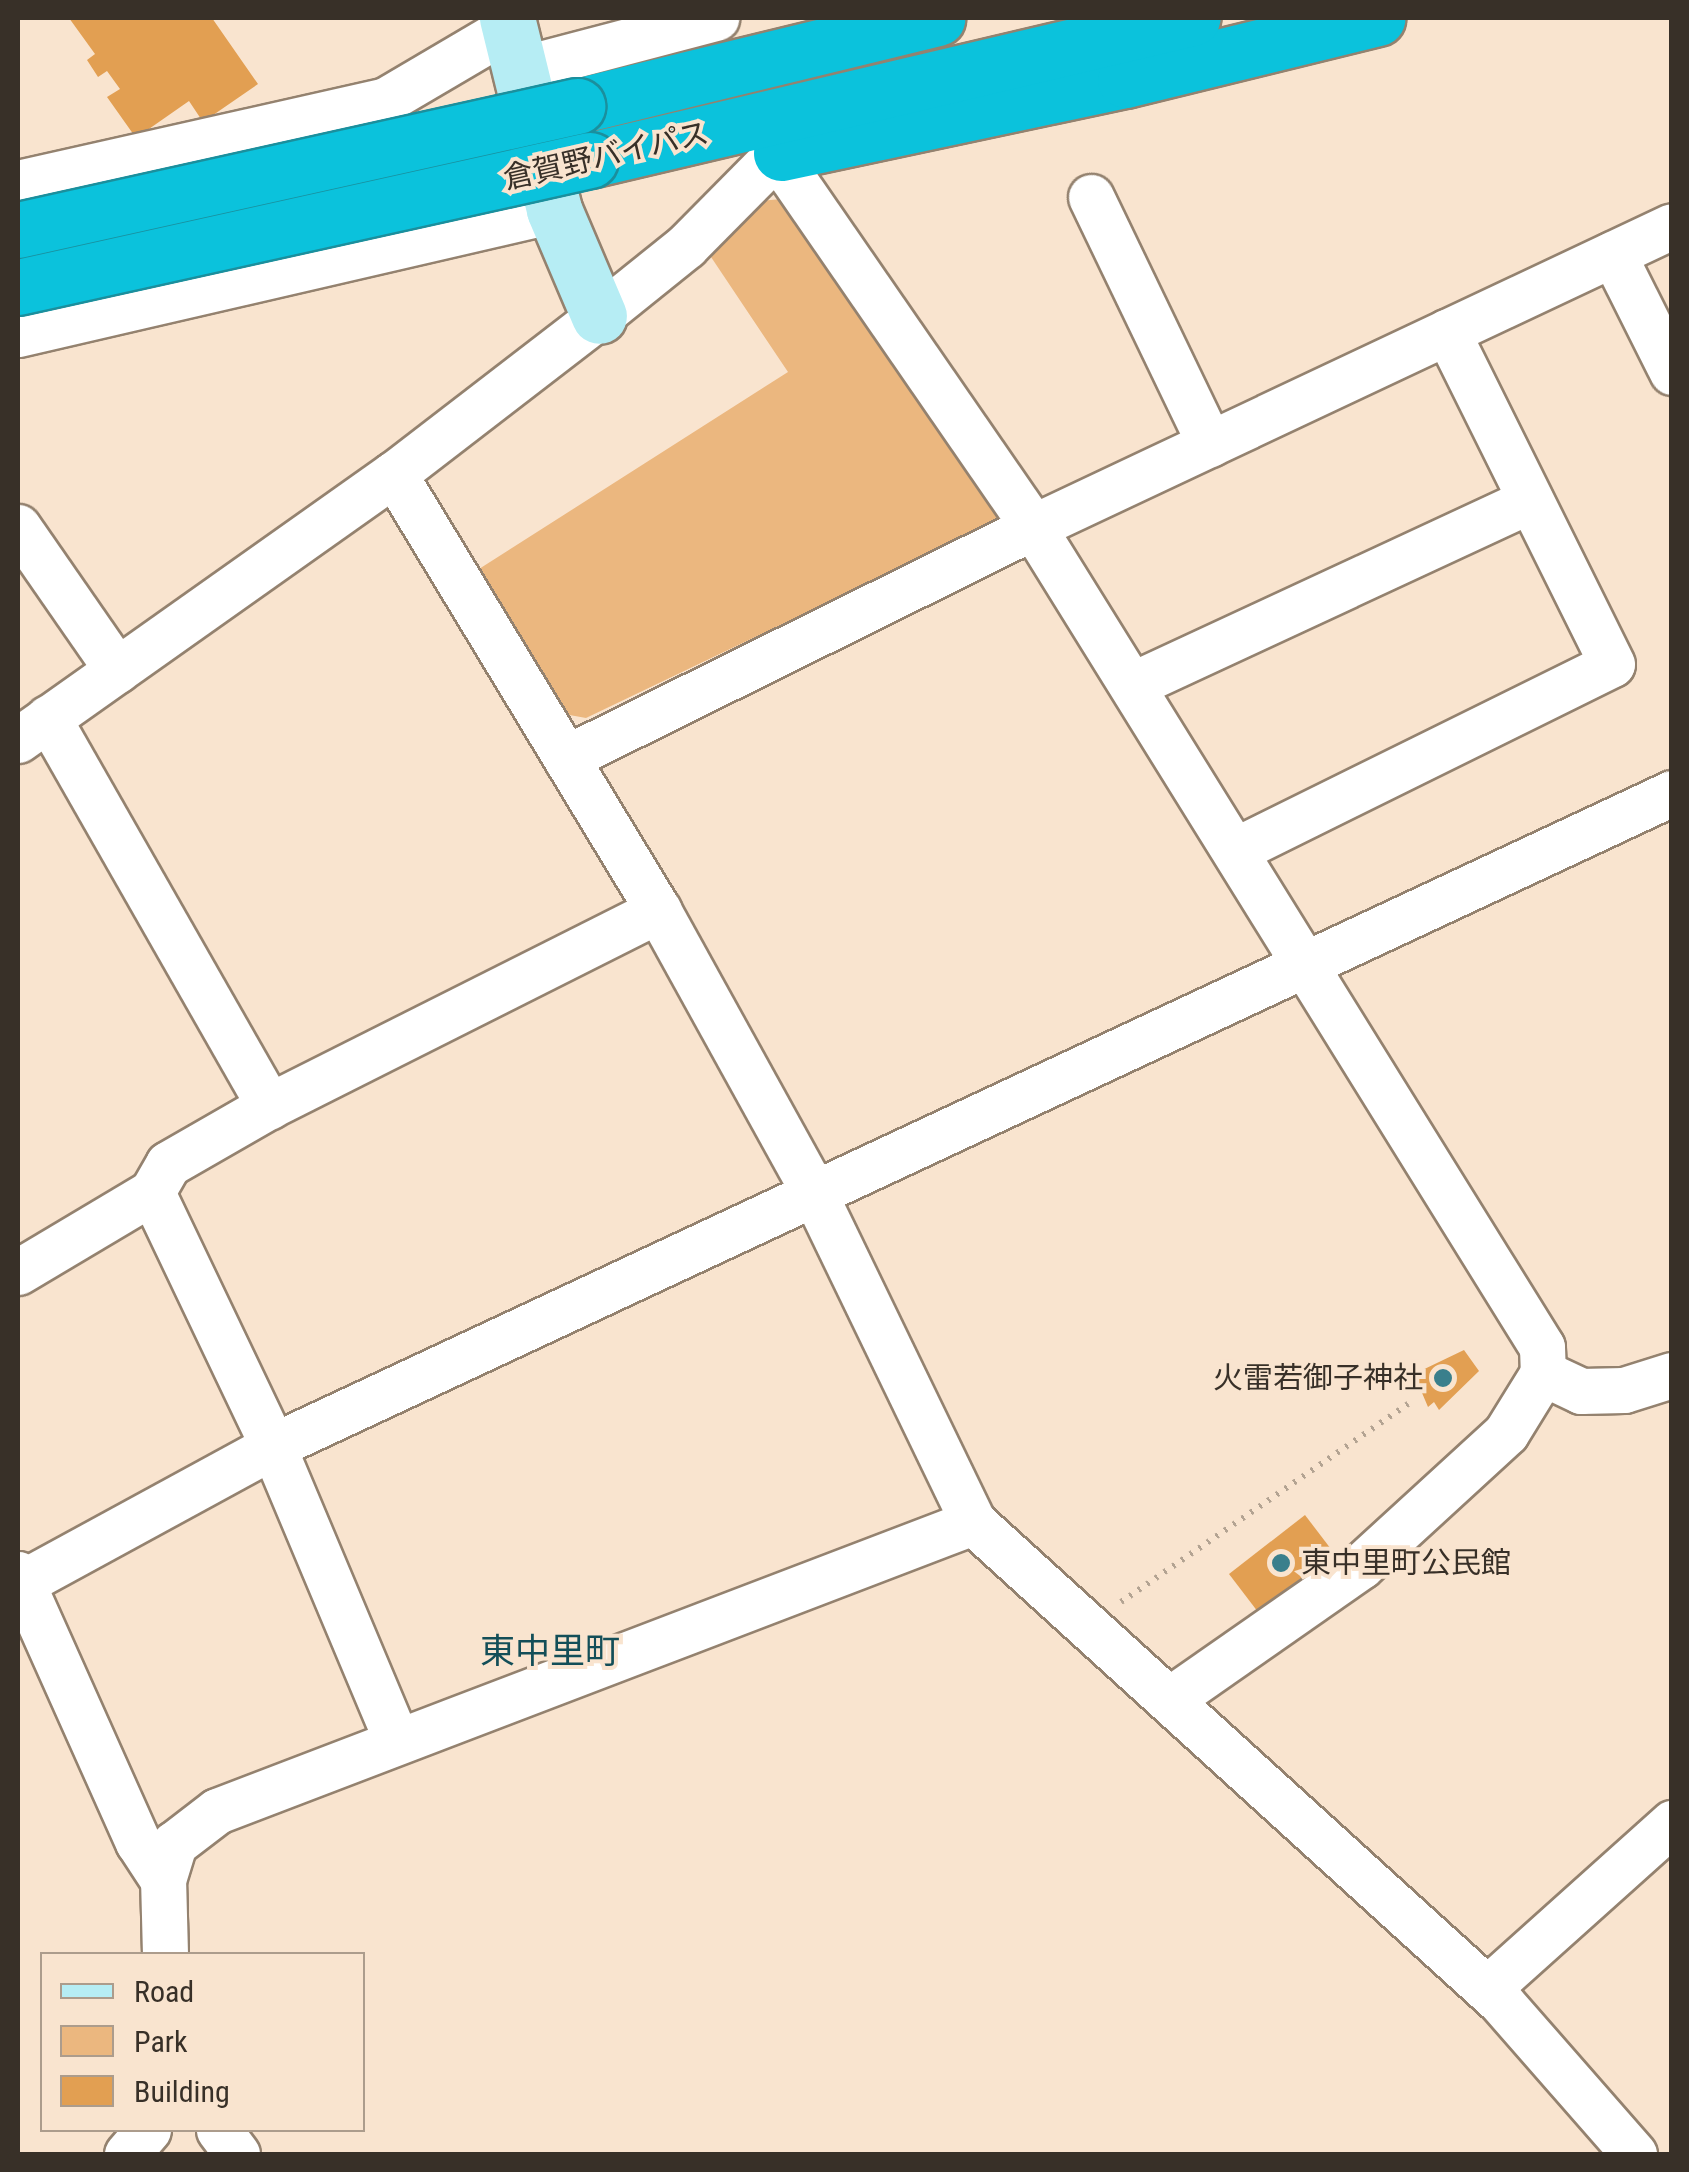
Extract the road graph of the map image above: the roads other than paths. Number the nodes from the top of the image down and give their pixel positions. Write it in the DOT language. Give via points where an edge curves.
graph roads {
  1 [pos="716,18"];
  2 [pos="937,18"];
  3 [pos="1192,18"];
  4 [pos="1378,18"];
  5 [pos="513,38"];
  6 [pos="787,144"];
  7 [pos="18,183"];
  8 [pos="1092,197"];
  9 [pos="554,210"];
  10 [pos="1672,226"];
  11 [pos="18,230"];
  12 [pos="1613,254"];
  13 [pos="18,288"];
  14 [pos="599,316"];
  15 [pos="1447,332"];
  16 [pos="18,334"];
  17 [pos="1672,372"];
  18 [pos="1210,444"];
  19 [pos="394,474"];
  20 [pos="1530,500"];
  21 [pos="18,527"];
  22 [pos="1034,527"];
  23 [pos="116,670"];
  24 [pos="1132,685"];
  25 [pos="33,729"];
  26 [pos="566,758"];
  27 [pos="1672,793"];
  28 [pos="1236,850"];
  29 [pos="658,910"];
  30 [pos="1308,964"];
  31 [pos="268,1106"];
  32 [pos="152,1192"];
  33 [pos="814,1193"];
  34 [pos="18,1272"];
  35 [pos="1544,1373"];
  36 [pos="1672,1375"];
  37 [pos="273,1446"];
  38 [pos="973,1522"];
  39 [pos="20,1580"];
  40 [pos="1170,1700"];
  41 [pos="396,1739"];
  42 [pos="1672,1823"];
  43 [pos="163,1880"];
  44 [pos="166,1952"];
  45 [pos="1487,1988"];
  46 [pos="146,2132"];
  47 [pos="220,2132"];
  48 [pos="127,2154"];
  49 [pos="237,2154"];
  50 [pos="1634,2154"];
  1 -- 5 [label="street"];
  2 -- 11 [label="highway, 倉賀野バイパス, bridge"];
  3 -- 13 [label="highway, 倉賀野バイパス, bridge"];
  4 -- 6 [label="highway" via="1125,80"];
  5 -- 7 [label="street" via="386,100"];
  5 -- 9 [label="street"];
  6 -- 14 [label="street" via="686,246"];
  6 -- 22 [label="street"];
  8 -- 18 [label="street"];
  9 -- 14 [label="street"];
  9 -- 16 [label="street"];
  10 -- 12 [label="street"];
  12 -- 15 [label="street"];
  12 -- 17 [label="street"];
  14 -- 19 [label="street"];
  15 -- 18 [label="street"];
  15 -- 20 [label="street"];
  18 -- 22 [label="street"];
  19 -- 23 [label="street"];
  19 -- 26 [label="street"];
  20 -- 24 [label="street"];
  20 -- 28 [label="street" via="1612,664"];
  21 -- 23 [label="street"];
  22 -- 24 [label="street"];
  22 -- 26 [label="street"];
  23 -- 25 [label="street"];
  24 -- 28 [label="street"];
  25 -- 31 [label="street"];
  26 -- 29 [label="street"];
  27 -- 30 [label="street"];
  28 -- 30 [label="street"];
  29 -- 31 [label="street"];
  29 -- 33 [label="street"];
  30 -- 33 [label="street"];
  30 -- 35 [label="street" via="1542,1347"];
  31 -- 32 [label="street" via="168,1164"];
  32 -- 34 [label="street"];
  32 -- 37 [label="street"];
  33 -- 37 [label="street"];
  33 -- 38 [label="street"];
  35 -- 36 [label="street" via="1580,1390 1624,1390"];
  35 -- 40 [label="street" via="1506,1433 1361,1566"];
  37 -- 39 [label="street"];
  37 -- 41 [label="street"];
  38 -- 40 [label="street"];
  38 -- 41 [label="street"];
  39 -- 43 [label="street" via="138,1842"];
  40 -- 45 [label="street"];
  41 -- 43 [label="street" via="217,1811 174,1844"];
  42 -- 45 [label="street"];
  43 -- 44 [label="street"];
  45 -- 50 [label="street"];
  46 -- 48 [label="street"];
  47 -- 49 [label="street"];
}
